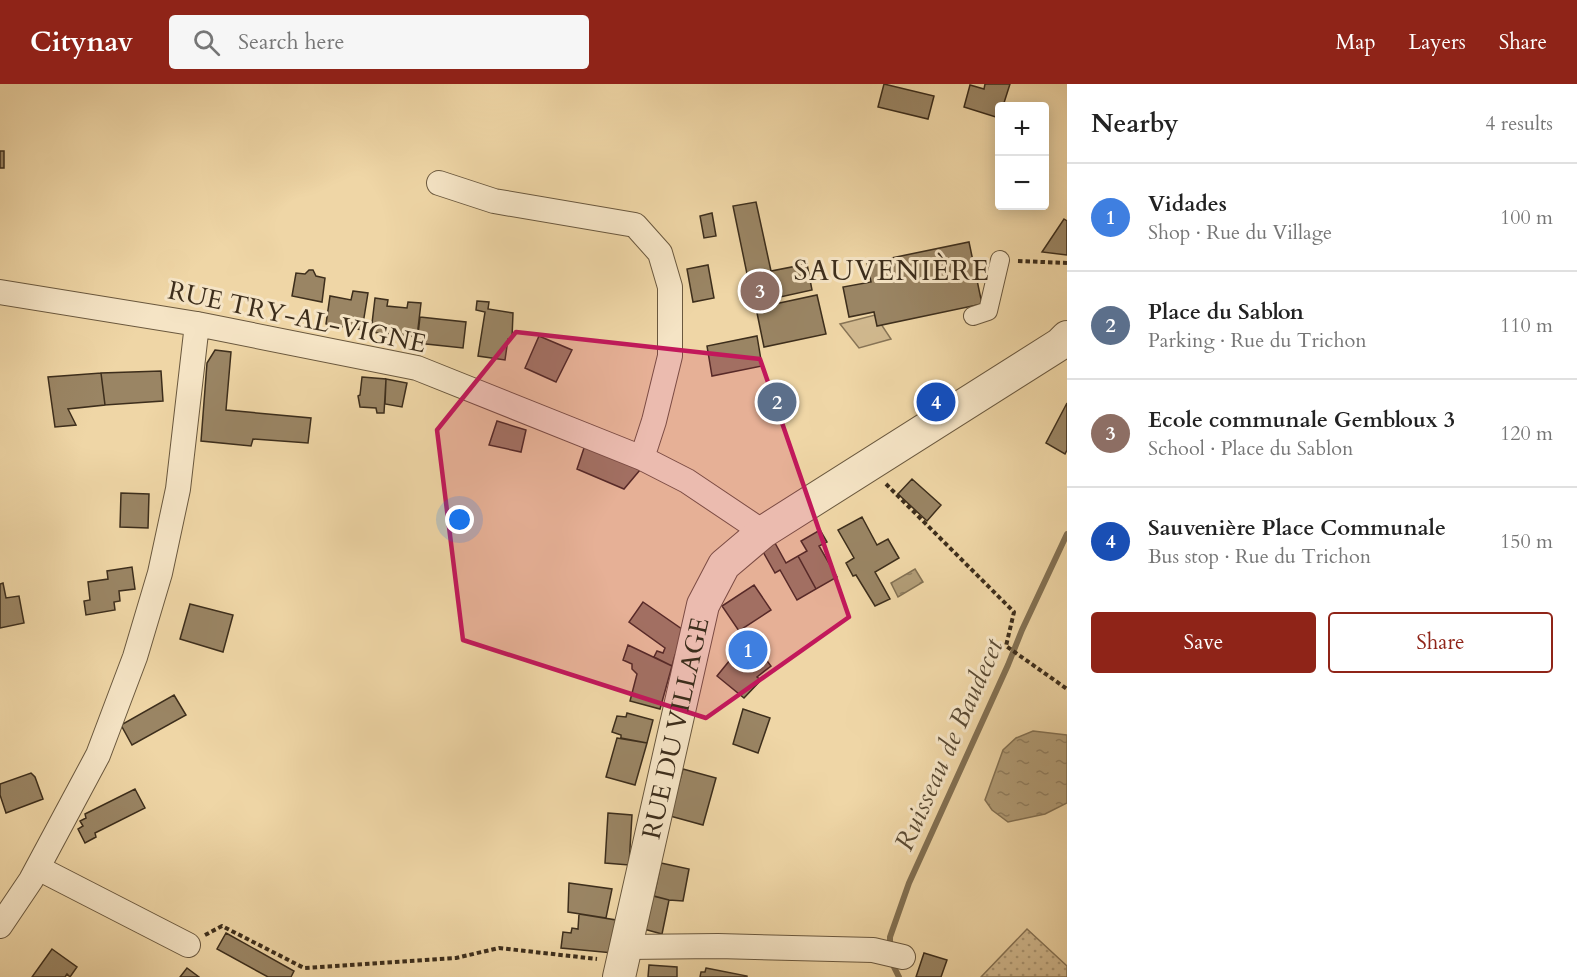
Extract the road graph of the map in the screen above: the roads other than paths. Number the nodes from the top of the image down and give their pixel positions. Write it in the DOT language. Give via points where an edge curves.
graph roads {
  1 [pos="438,183"];
  2 [pos="1000,260"];
  3 [pos="0,292"];
  4 [pos="973,316"];
  5 [pos="197,324"];
  6 [pos="1065,344"];
  7 [pos="642,458"];
  8 [pos="763,532"];
  9 [pos="38,868"];
  10 [pos="0,926"];
  11 [pos="188,945"];
  12 [pos="903,957"];
  13 [pos="622,962"];
  1 -- 7 [label="street" via="494,201 635,225 660,253 670,287 670,356"];
  2 -- 4 [label="street" via="988,311"];
  3 -- 5 [label="street, RUE TRY-AL-VIGNE"];
  5 -- 7 [label="street, RUE TRY-AL-VIGNE" via="417,368"];
  5 -- 9 [label="street" via="178,489 160,573 135,657 98,755"];
  6 -- 8 [label="street, RUE DU VILLAGE"];
  7 -- 8 [label="street, RUE TRY-AL-VIGNE" via="687,481"];
  8 -- 13 [label="street, RUE DU VILLAGE" via="724,565 703,605"];
  9 -- 10 [label="street"];
  9 -- 11 [label="street"];
  12 -- 13 [label="street" via="876,951 718,946"];
}
